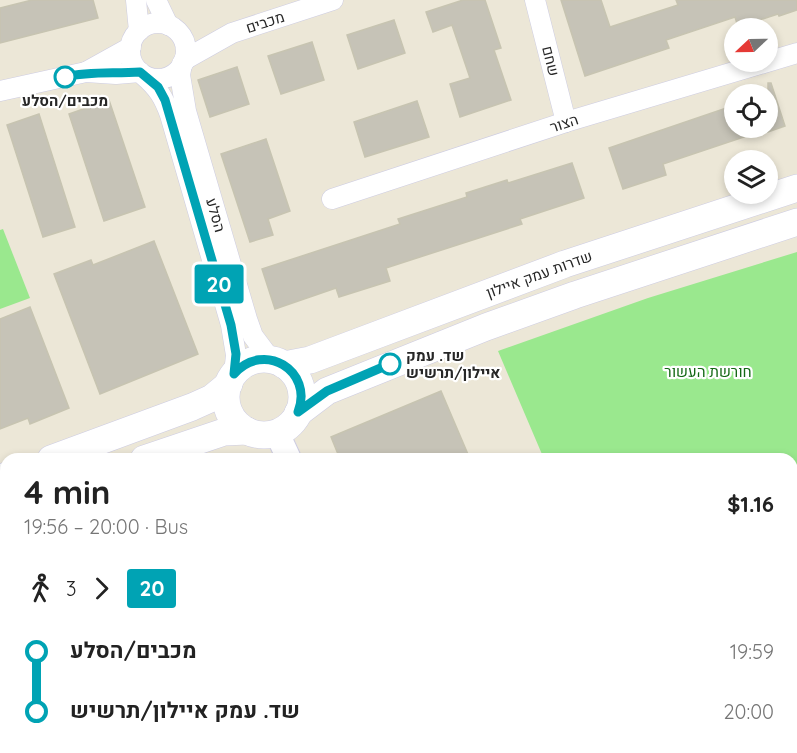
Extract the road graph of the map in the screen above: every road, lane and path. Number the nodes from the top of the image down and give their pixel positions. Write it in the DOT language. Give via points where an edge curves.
graph roads {
  1 [pos="136,0"];
  2 [pos="156,0"];
  3 [pos="333,0"];
  4 [pos="535,0"];
  5 [pos="174,30"];
  6 [pos="232,33"];
  7 [pos="135,39"];
  8 [pos="797,53"];
  9 [pos="183,62"];
  10 [pos="86,72"];
  11 [pos="142,74"];
  12 [pos="0,91"];
  13 [pos="566,122"];
  14 [pos="797,188"];
  15 [pos="332,199"];
  16 [pos="797,222"];
  17 [pos="278,362"];
  18 [pos="231,379"];
  19 [pos="298,412"];
  20 [pos="247,431"];
  21 [pos="277,433"];
  22 [pos="67,453"];
  23 [pos="162,453"];
  24 [pos="285,453"];
  1 -- 7 [label="street"];
  2 -- 5 [label="street"];
  3 -- 6 [label="street, מכבים"];
  4 -- 13 [label="street, שחם"];
  5 -- 6 [label="street, מכבים"];
  5 -- 7 [label="street" via="152,24"];
  5 -- 9 [label="street" via="184,44"];
  6 -- 9 [label="street, מכבים"];
  7 -- 10 [label="street"];
  7 -- 11 [label="street" via="131,60"];
  8 -- 13 [label="street, הצור"];
  9 -- 11 [label="street" via="163,79"];
  9 -- 17 [label="street, הסלע" via="180,75 186,111 247,319 253,336"];
  10 -- 11 [label="street"];
  10 -- 12 [label="street"];
  11 -- 18 [label="street, הסלע" via="158,87 168,108 231,325 236,354"];
  13 -- 15 [label="street, הצור"];
  14 -- 17 [label="main road, שדרות עמק איילון" via="565,264 310,360"];
  16 -- 19 [label="main road" via="586,291 422,352 327,391"];
  17 -- 18 [label="main road" via="253,361 240,367"];
  17 -- 19 [label="main road" via="294,374 300,386"];
  18 -- 20 [label="main road" via="226,403 229,413"];
  18 -- 22 [label="main road" via="212,398"];
  19 -- 21 [label="main road"];
  20 -- 21 [label="main road" via="260,435"];
  20 -- 23 [label="main road" via="224,432"];
  21 -- 24 [label="street"];
}
